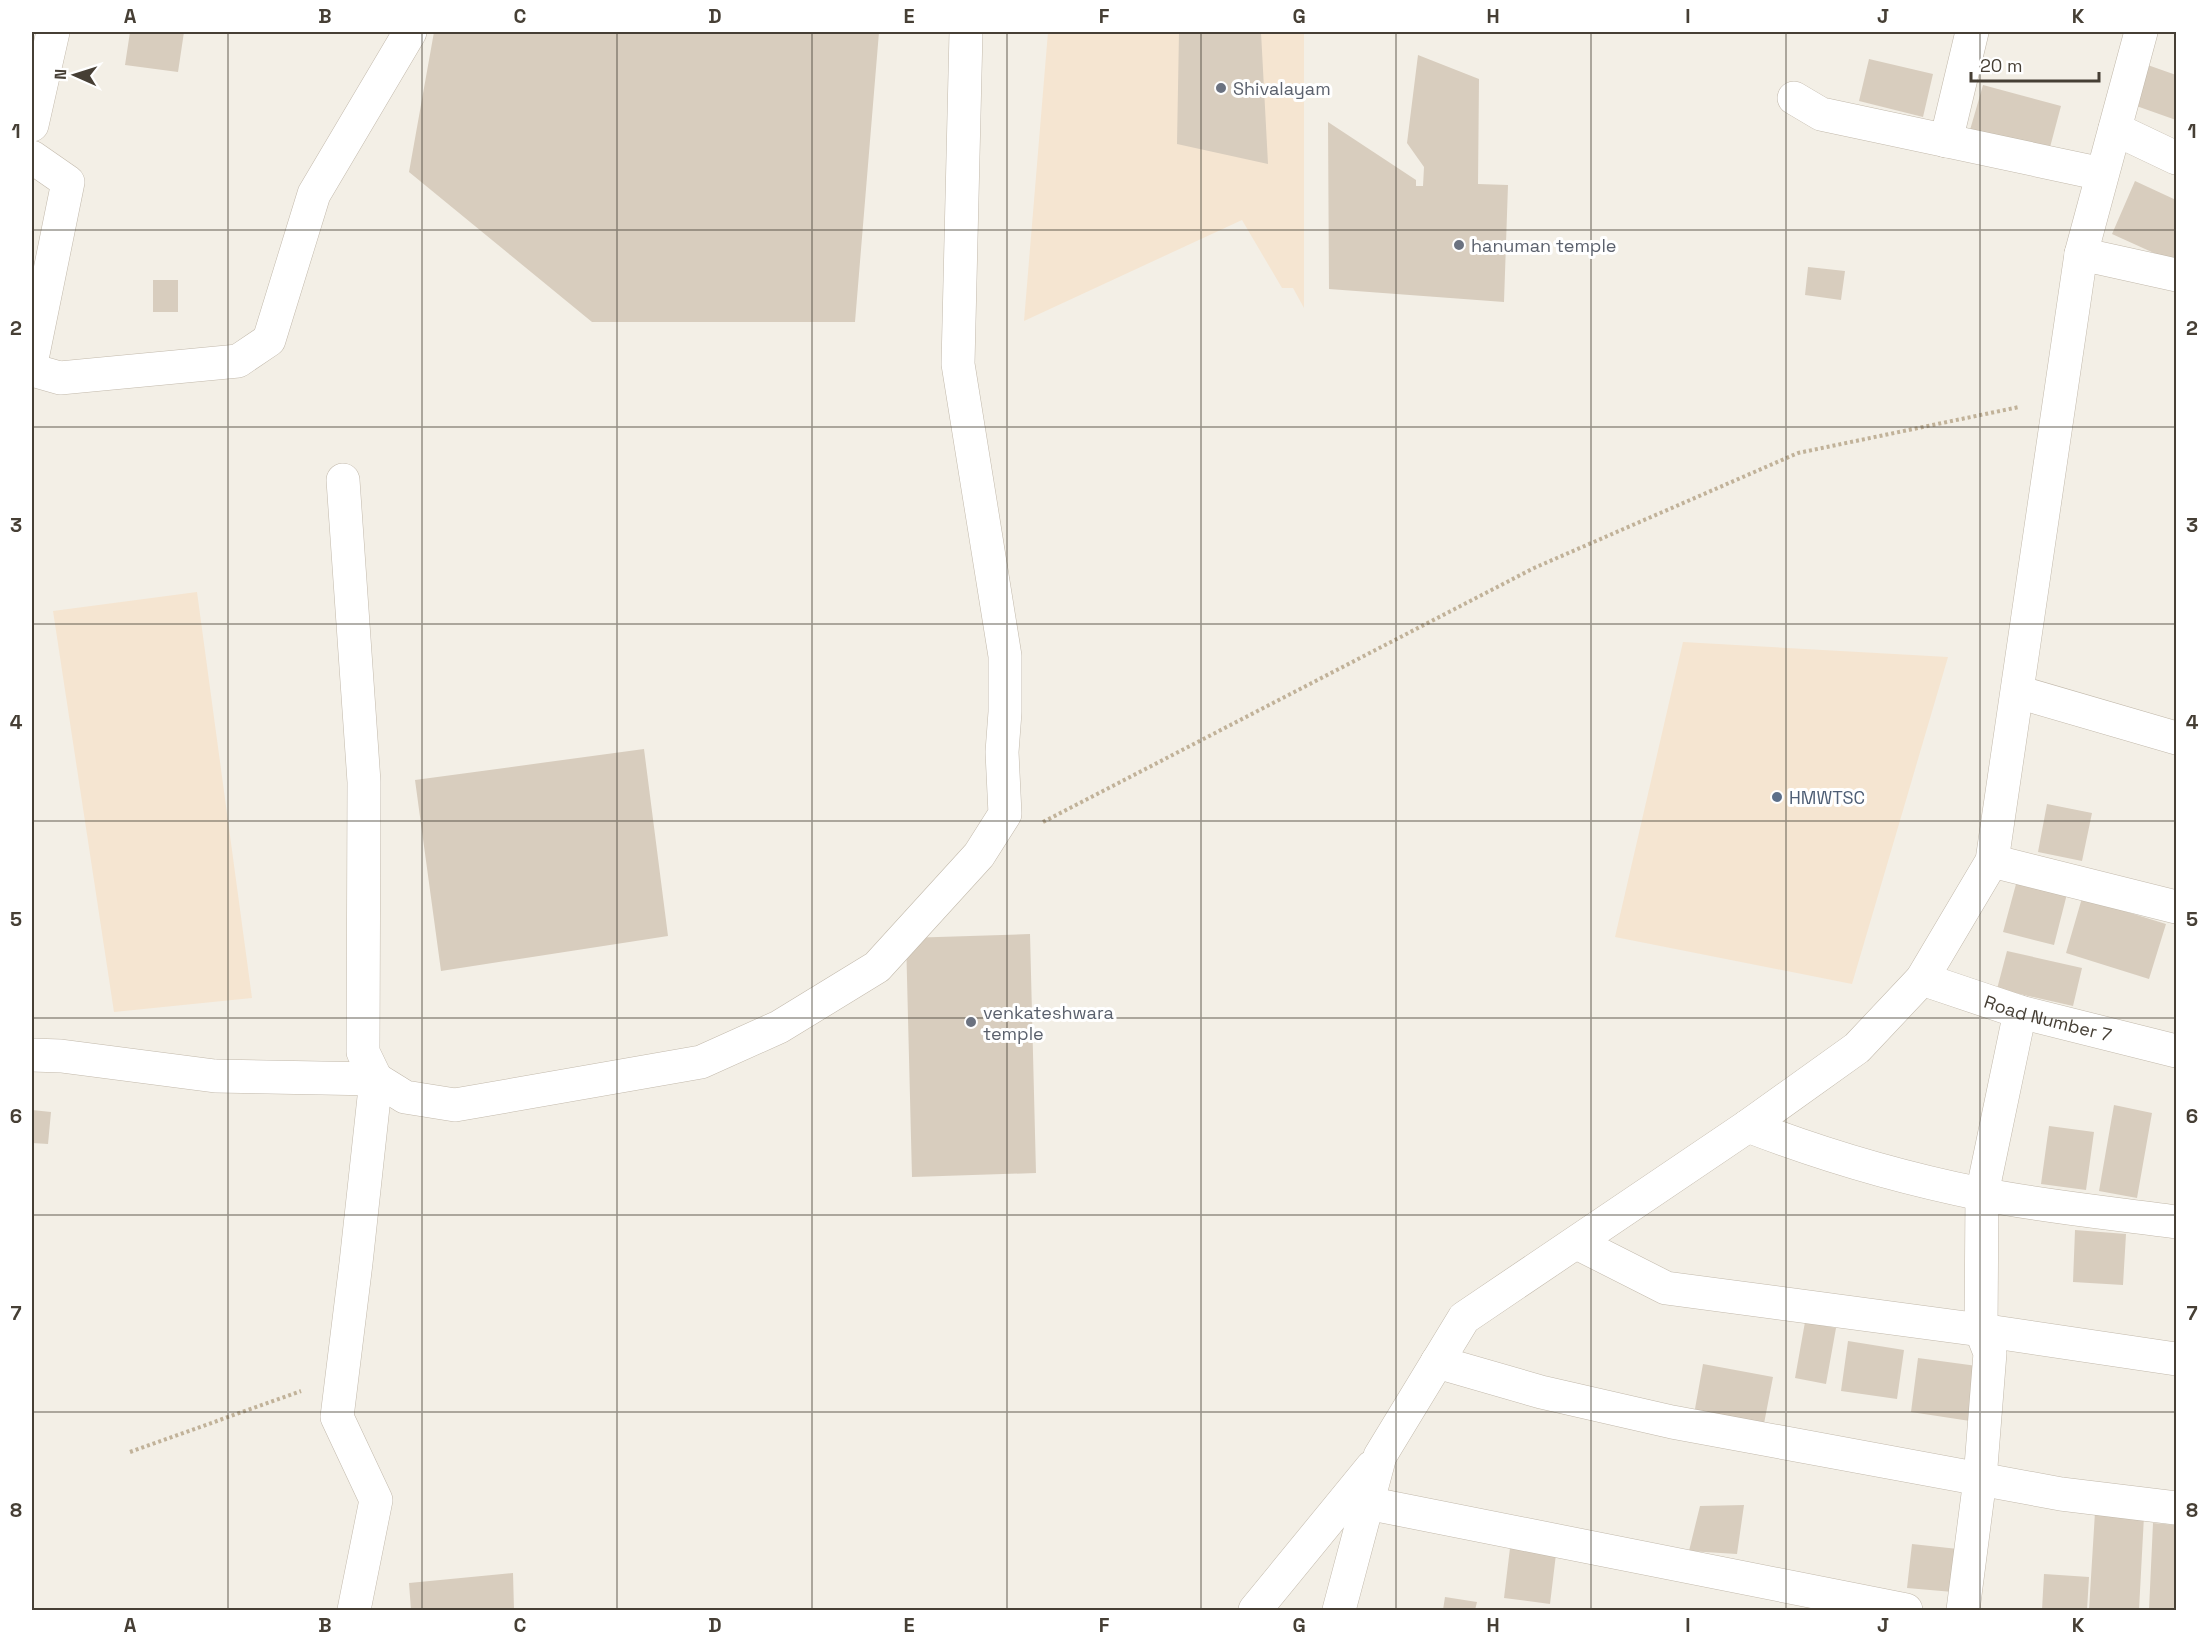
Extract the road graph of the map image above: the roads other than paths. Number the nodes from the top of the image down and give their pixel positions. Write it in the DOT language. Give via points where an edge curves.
graph roads {
  1 [pos="53,32"];
  2 [pos="410,32"];
  3 [pos="966,32"];
  4 [pos="1972,32"];
  5 [pos="2141,32"];
  6 [pos="1794,98"];
  7 [pos="32,125"];
  8 [pos="2115,129"];
  9 [pos="1946,141"];
  10 [pos="32,157"];
  11 [pos="2176,158"];
  12 [pos="2102,174"];
  13 [pos="2080,254"];
  14 [pos="2176,275"];
  15 [pos="32,359"];
  16 [pos="32,370"];
  17 [pos="343,480"];
  18 [pos="2018,692"];
  19 [pos="2176,738"];
  20 [pos="1992,861"];
  21 [pos="2176,907"];
  22 [pos="1922,979"];
  23 [pos="2020,1011"];
  24 [pos="2176,1051"];
  25 [pos="32,1054"];
  26 [pos="376,1079"];
  27 [pos="1748,1126"];
  28 [pos="1982,1194"];
  29 [pos="2176,1222"];
  30 [pos="1577,1243"];
  31 [pos="1981,1330"];
  32 [pos="2176,1359"];
  33 [pos="1437,1362"];
  34 [pos="1380,1456"];
  35 [pos="1980,1479"];
  36 [pos="1367,1503"];
  37 [pos="2176,1508"];
  38 [pos="354,1611"];
  39 [pos="1255,1611"];
  40 [pos="1339,1611"];
  41 [pos="1906,1611"];
  42 [pos="1963,1611"];
  1 -- 7 [label="street"];
  2 -- 16 [label="street" via="314,194 269,340 238,361 60,378"];
  3 -- 26 [label="street" via="958,364 1005,656 1005,814 979,855 877,967 779,1027 700,1062 455,1105 405,1096"];
  4 -- 9 [label="street"];
  5 -- 8 [label="street"];
  6 -- 9 [label="street" via="1821,114"];
  8 -- 11 [label="street"];
  8 -- 12 [label="street"];
  9 -- 12 [label="street"];
  10 -- 15 [label="street" via="68,182"];
  12 -- 13 [label="street"];
  13 -- 14 [label="street"];
  13 -- 18 [label="street"];
  17 -- 26 [label="street" via="364,782 363,1052"];
  18 -- 19 [label="street"];
  18 -- 20 [label="street"];
  20 -- 21 [label="street"];
  20 -- 22 [label="street"];
  22 -- 23 [label="street, Road Number 7"];
  22 -- 27 [label="street" via="1857,1048"];
  23 -- 24 [label="street, Road Number 7"];
  23 -- 28 [label="street"];
  25 -- 26 [label="street" via="215,1076"];
  26 -- 38 [label="street" via="337,1417 375,1500"];
  27 -- 28 [label="street" via="1886,1171"];
  27 -- 30 [label="street"];
  28 -- 29 [label="street"];
  28 -- 31 [label="street"];
  30 -- 31 [label="street" via="1666,1288"];
  30 -- 33 [label="street" via="1464,1318"];
  31 -- 32 [label="street"];
  31 -- 35 [label="street" via="1990,1353"];
  33 -- 34 [label="street"];
  33 -- 35 [label="street" via="1541,1392 1672,1422"];
  34 -- 36 [label="street"];
  34 -- 39 [label="street"];
  35 -- 37 [label="street"];
  35 -- 42 [label="street"];
  36 -- 40 [label="street"];
  36 -- 41 [label="street"];
}
